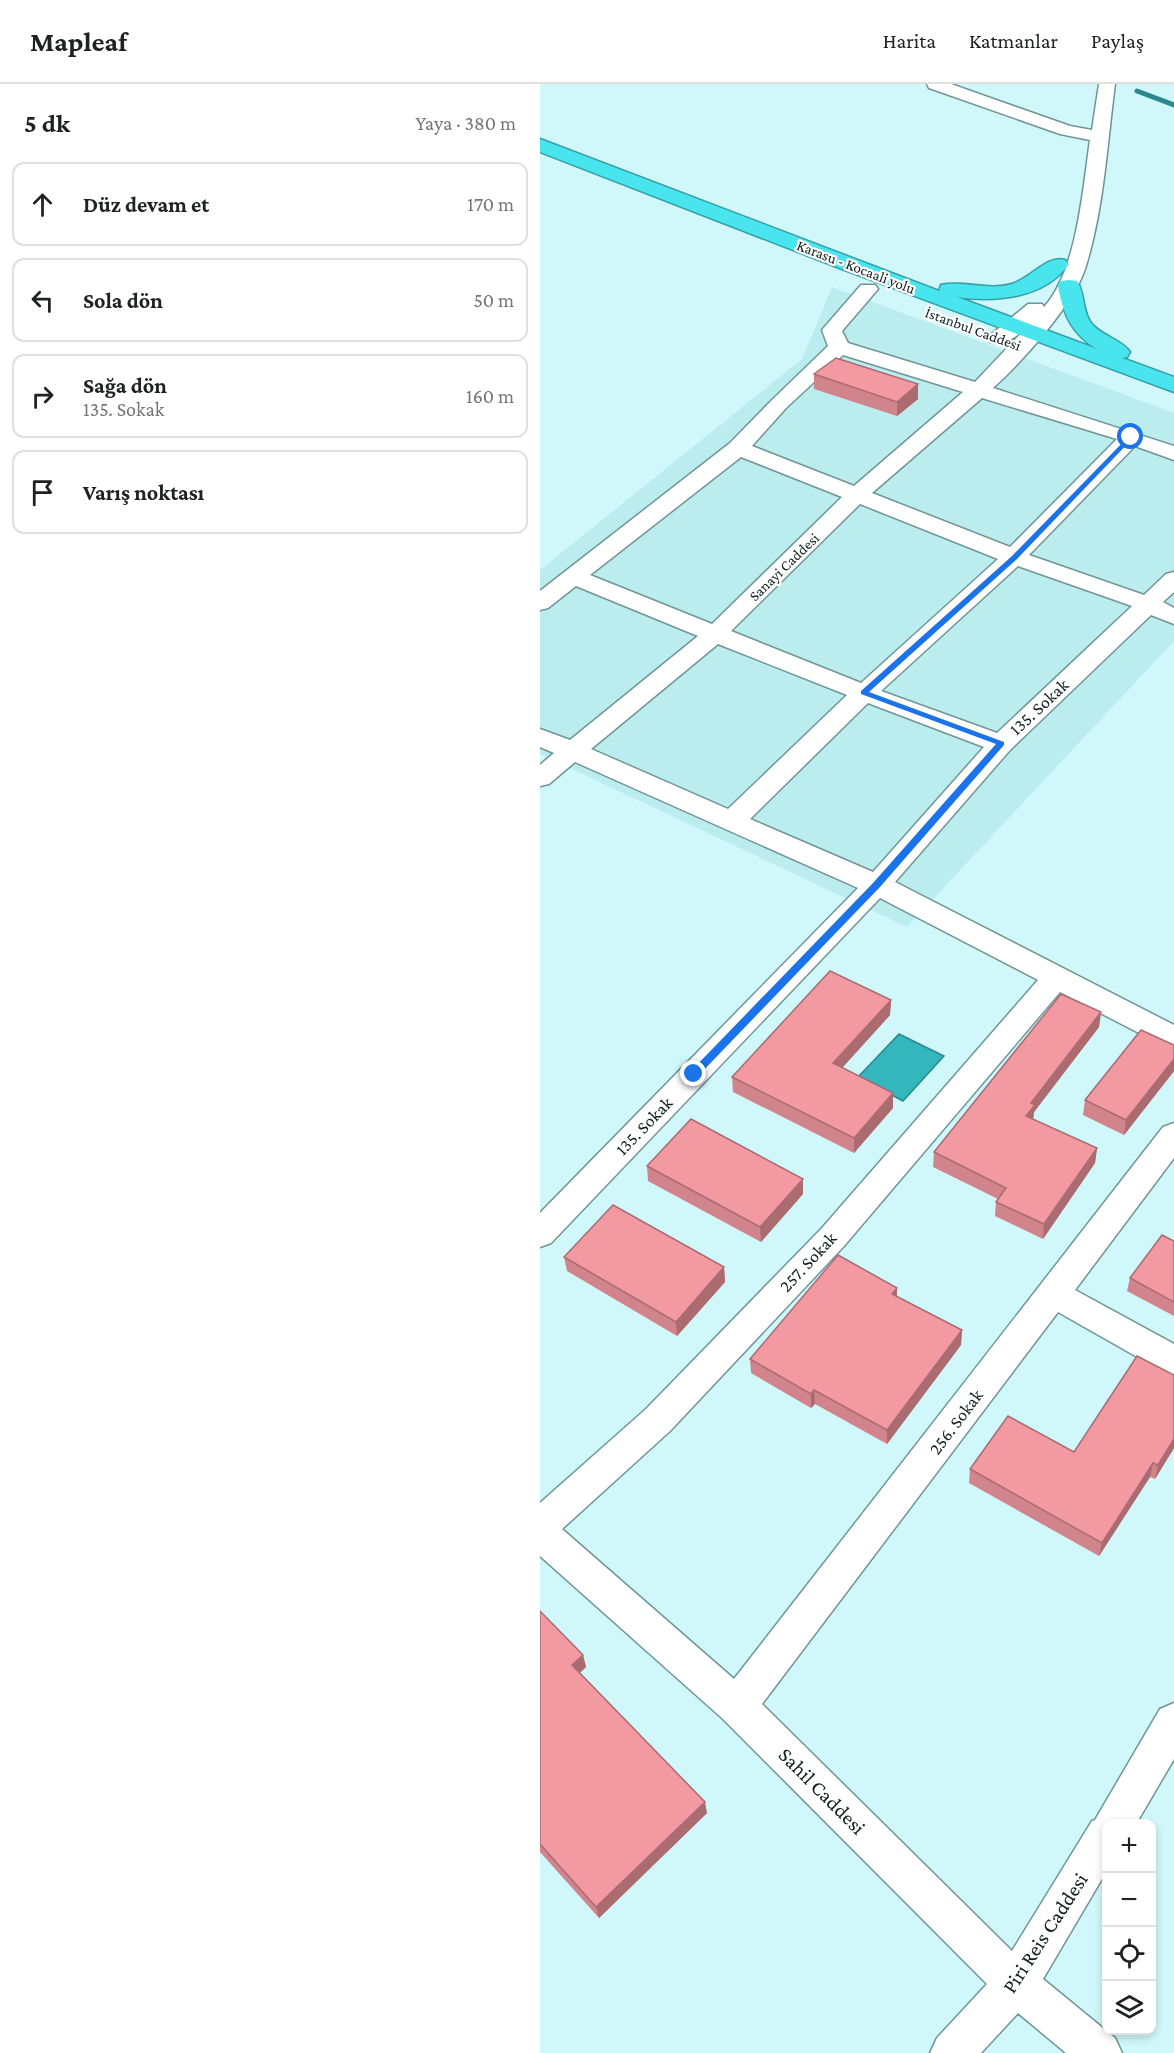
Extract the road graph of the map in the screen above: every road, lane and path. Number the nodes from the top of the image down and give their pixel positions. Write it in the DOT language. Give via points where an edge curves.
graph roads {
  1 [pos="935,84"];
  2 [pos="1091,84"];
  3 [pos="1107,84"];
  4 [pos="1081,133"];
  5 [pos="1101,137"];
  6 [pos="540,145"];
  7 [pos="1079,152"];
  8 [pos="540,161"];
  9 [pos="1062,241"];
  10 [pos="1058,264"];
  11 [pos="849,265"];
  12 [pos="1069,286"];
  13 [pos="868,289"];
  14 [pos="1016,336"];
  15 [pos="839,347"];
  16 [pos="1174,373"];
  17 [pos="1174,385"];
  18 [pos="978,390"];
  19 [pos="1174,397"];
  20 [pos="1131,437"];
  21 [pos="738,448"];
  22 [pos="1174,453"];
  23 [pos="856,496"];
  24 [pos="1014,557"];
  25 [pos="573,577"];
  26 [pos="1174,579"];
  27 [pos="540,603"];
  28 [pos="1148,604"];
  29 [pos="1174,617"];
  30 [pos="716,634"];
  31 [pos="864,693"];
  32 [pos="540,737"];
  33 [pos="1001,744"];
  34 [pos="574,751"];
  35 [pos="540,778"];
  36 [pos="732,820"];
  37 [pos="876,885"];
  38 [pos="1056,978"];
  39 [pos="1174,1038"];
  40 [pos="1174,1135"];
  41 [pos="540,1234"];
  42 [pos="1054,1294"];
  43 [pos="1174,1361"];
  44 [pos="540,1526"];
  45 [pos="540,1533"];
  46 [pos="737,1706"];
  47 [pos="1174,1722"];
  48 [pos="1116,1819"];
  49 [pos="1102,1843"];
  50 [pos="1016,1984"];
  51 [pos="952,2053"];
  52 [pos="1100,2053"];
  1 -- 4 [label="street"];
  2 -- 4 [label="street"];
  3 -- 5 [label="street"];
  4 -- 5 [label="street"];
  4 -- 7 [label="street"];
  5 -- 12 [label="street" via="1088,218"];
  6 -- 11 [label="highway, Karasu - Kocaali yolu"];
  8 -- 13 [label="highway, İstanbul Caddesi"];
  9 -- 10 [label="street"];
  10 -- 11 [label="highway" via="1032,285 990,294 936,288"];
  10 -- 14 [label="street" via="1052,287"];
  11 -- 14 [label="highway, Karasu - Kocaali yolu"];
  12 -- 14 [label="street" via="1058,304"];
  12 -- 16 [label="highway" via="1074,316 1084,330 1120,353"];
  13 -- 14 [label="highway, İstanbul Caddesi"];
  13 -- 15 [label="street" via="832,330"];
  14 -- 17 [label="highway, Karasu - Kocaali yolu"];
  14 -- 18 [label="street, Sanayi Caddesi"];
  14 -- 19 [label="highway, İstanbul Caddesi"];
  15 -- 18 [label="street"];
  15 -- 21 [label="street"];
  18 -- 20 [label="street"];
  18 -- 23 [label="street, Sanayi Caddesi"];
  20 -- 22 [label="street"];
  20 -- 24 [label="street"];
  21 -- 23 [label="street"];
  21 -- 25 [label="street"];
  23 -- 24 [label="street"];
  23 -- 30 [label="street, Sanayi Caddesi"];
  24 -- 28 [label="street"];
  24 -- 31 [label="street"];
  25 -- 27 [label="street"];
  25 -- 30 [label="street"];
  26 -- 28 [label="street, 135. Sokak"];
  28 -- 29 [label="street"];
  28 -- 33 [label="street, 135. Sokak"];
  30 -- 31 [label="street"];
  30 -- 34 [label="street, Sanayi Caddesi"];
  31 -- 33 [label="street"];
  31 -- 36 [label="street"];
  32 -- 34 [label="street"];
  33 -- 37 [label="street, 135. Sokak"];
  34 -- 35 [label="street, Sanayi Caddesi"];
  34 -- 36 [label="street"];
  36 -- 37 [label="street"];
  37 -- 38 [label="street"];
  37 -- 41 [label="street, 135. Sokak"];
  38 -- 39 [label="street"];
  38 -- 44 [label="street, 257. Sokak" via="833,1237 658,1420"];
  40 -- 42 [label="street, 256. Sokak"];
  42 -- 43 [label="street"];
  42 -- 46 [label="street, 256. Sokak"];
  45 -- 46 [label="street, Sahil Caddesi"];
  46 -- 50 [label="street, Sahil Caddesi"];
  47 -- 48 [label="street"];
  49 -- 50 [label="street, Piri Reis Caddesi"];
  50 -- 51 [label="street, Piri Reis Caddesi"];
  50 -- 52 [label="street, Sahil Caddesi"];
}
